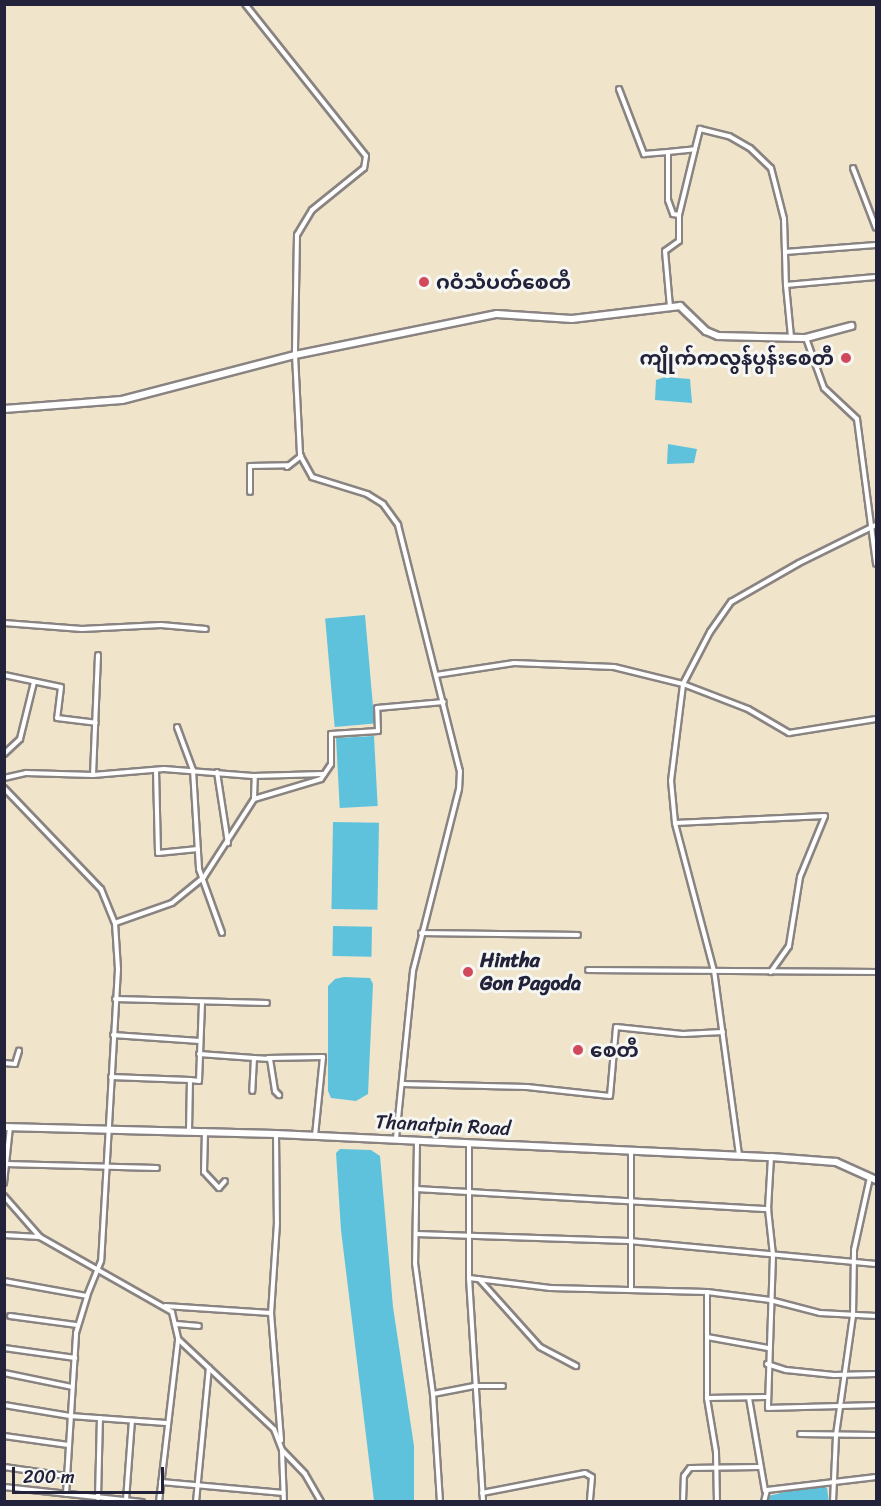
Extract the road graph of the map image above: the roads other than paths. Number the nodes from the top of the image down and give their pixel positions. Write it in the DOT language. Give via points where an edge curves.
graph roads {
  1 [pos="245,4"];
  2 [pos="619,89"];
  3 [pos="696,149"];
  4 [pos="668,152"];
  5 [pos="853,168"];
  6 [pos="680,215"];
  7 [pos="876,228"];
  8 [pos="876,244"];
  9 [pos="785,252"];
  10 [pos="876,277"];
  11 [pos="786,285"];
  12 [pos="670,307"];
  13 [pos="851,326"];
  14 [pos="791,337"];
  15 [pos="806,338"];
  16 [pos="295,355"];
  17 [pos="4,409"];
  18 [pos="301,456"];
  19 [pos="250,492"];
  20 [pos="876,525"];
  21 [pos="871,528"];
  22 [pos="876,564"];
  23 [pos="4,623"];
  24 [pos="206,629"];
  25 [pos="99,655"];
  26 [pos="4,675"];
  27 [pos="436,675"];
  28 [pos="34,682"];
  29 [pos="683,684"];
  30 [pos="444,702"];
  31 [pos="876,719"];
  32 [pos="96,723"];
  33 [pos="177,727"];
  34 [pos="4,754"];
  35 [pos="156,770"];
  36 [pos="193,771"];
  37 [pos="217,772"];
  38 [pos="324,774"];
  39 [pos="93,775"];
  40 [pos="255,776"];
  41 [pos="4,778"];
  42 [pos="4,788"];
  43 [pos="254,799"];
  44 [pos="675,823"];
  45 [pos="228,844"];
  46 [pos="198,849"];
  47 [pos="205,876"];
  48 [pos="115,923"];
  49 [pos="222,933"];
  50 [pos="421,933"];
  51 [pos="578,935"];
  52 [pos="588,970"];
  53 [pos="714,971"];
  54 [pos="771,972"];
  55 [pos="876,972"];
  56 [pos="115,999"];
  57 [pos="202,1003"];
  58 [pos="267,1003"];
  59 [pos="723,1032"];
  60 [pos="113,1035"];
  61 [pos="200,1041"];
  62 [pos="20,1051"];
  63 [pos="199,1054"];
  64 [pos="254,1058"];
  65 [pos="268,1058"];
  66 [pos="4,1063"];
  67 [pos="111,1077"];
  68 [pos="190,1080"];
  69 [pos="402,1084"];
  70 [pos="252,1091"];
  71 [pos="279,1095"];
  72 [pos="7,1127"];
  73 [pos="110,1128"];
  74 [pos="189,1131"];
  75 [pos="205,1131"];
  76 [pos="276,1134"];
  77 [pos="315,1136"];
  78 [pos="396,1139"];
  79 [pos="417,1140"];
  80 [pos="469,1143"];
  81 [pos="631,1151"];
  82 [pos="739,1155"];
  83 [pos="771,1157"];
  84 [pos="6,1164"];
  85 [pos="109,1166"];
  86 [pos="157,1168"];
  87 [pos="870,1176"];
  88 [pos="876,1180"];
  89 [pos="225,1181"];
  90 [pos="4,1183"];
  91 [pos="416,1189"];
  92 [pos="471,1190"];
  93 [pos="4,1196"];
  94 [pos="631,1199"];
  95 [pos="768,1209"];
  96 [pos="416,1234"];
  97 [pos="470,1234"];
  98 [pos="4,1235"];
  99 [pos="40,1237"];
  100 [pos="629,1241"];
  101 [pos="773,1255"];
  102 [pos="854,1263"];
  103 [pos="876,1264"];
  104 [pos="95,1269"];
  105 [pos="469,1278"];
  106 [pos="478,1278"];
  107 [pos="4,1281"];
  108 [pos="631,1288"];
  109 [pos="707,1292"];
  110 [pos="87,1296"];
  111 [pos="770,1300"];
  112 [pos="164,1306"];
  113 [pos="272,1313"];
  114 [pos="10,1316"];
  115 [pos="853,1316"];
  116 [pos="876,1316"];
  117 [pos="176,1324"];
  118 [pos="77,1325"];
  119 [pos="199,1326"];
  120 [pos="707,1337"];
  121 [pos="178,1339"];
  122 [pos="4,1348"];
  123 [pos="768,1348"];
  124 [pos="75,1358"];
  125 [pos="767,1364"];
  126 [pos="576,1366"];
  127 [pos="209,1368"];
  128 [pos="4,1373"];
  129 [pos="876,1374"];
  130 [pos="846,1376"];
  131 [pos="474,1386"];
  132 [pos="503,1386"];
  133 [pos="72,1387"];
  134 [pos="433,1394"];
  135 [pos="766,1397"];
  136 [pos="707,1398"];
  137 [pos="749,1398"];
  138 [pos="4,1405"];
  139 [pos="876,1405"];
  140 [pos="841,1406"];
  141 [pos="70,1416"];
  142 [pos="100,1418"];
  143 [pos="132,1420"];
  144 [pos="166,1423"];
  145 [pos="800,1434"];
  146 [pos="836,1435"];
  147 [pos="876,1435"];
  148 [pos="4,1436"];
  149 [pos="68,1445"];
  150 [pos="282,1450"];
  151 [pos="4,1467"];
  152 [pos="716,1467"];
  153 [pos="759,1467"];
  154 [pos="66,1476"];
  155 [pos="876,1477"];
  156 [pos="161,1482"];
  157 [pos="834,1482"];
  158 [pos="197,1486"];
  159 [pos="4,1487"];
  160 [pos="765,1491"];
  161 [pos="284,1493"];
  162 [pos="482,1493"];
  163 [pos="66,1494"];
  164 [pos="98,1498"];
  165 [pos="126,1500"];
  166 [pos="142,1502"];
  167 [pos="159,1502"];
  168 [pos="196,1502"];
  169 [pos="284,1502"];
  170 [pos="321,1502"];
  171 [pos="440,1502"];
  172 [pos="483,1502"];
  173 [pos="590,1502"];
  174 [pos="683,1502"];
  175 [pos="717,1502"];
  176 [pos="764,1502"];
  177 [pos="833,1502"];
  1 -- 16 [label="street" via="366,156 364,168 312,210 297,235"];
  2 -- 4 [label="street" via="644,154"];
  3 -- 4 [label="street"];
  3 -- 6 [label="street"];
  3 -- 9 [label="street" via="700,129 729,136 750,148 771,168 781,199"];
  4 -- 6 [label="street" via="668,200 673,214"];
  5 -- 7 [label="street"];
  6 -- 12 [label="street" via="679,241 665,251"];
  8 -- 9 [label="street"];
  9 -- 11 [label="street"];
  10 -- 11 [label="street"];
  11 -- 14 [label="street"];
  12 -- 14 [label="main road" via="680,306 706,331 718,336"];
  12 -- 16 [label="main road" via="572,319 497,314"];
  13 -- 15 [label="main road"];
  14 -- 15 [label="main road"];
  15 -- 21 [label="street" via="824,388 856,419"];
  16 -- 17 [label="main road" via="122,400"];
  16 -- 18 [label="street"];
  18 -- 19 [label="street" via="288,466 250,466"];
  18 -- 27 [label="street" via="312,477 367,494 383,504 398,525"];
  20 -- 21 [label="street"];
  21 -- 22 [label="street"];
  21 -- 29 [label="street" via="732,602 710,632"];
  23 -- 24 [label="street" via="82,629 161,625"];
  25 -- 32 [label="street"];
  26 -- 28 [label="street"];
  27 -- 29 [label="street" via="514,663 614,667"];
  27 -- 30 [label="street"];
  28 -- 32 [label="street" via="61,687 57,718"];
  28 -- 34 [label="street" via="20,739"];
  29 -- 31 [label="street" via="748,710 789,733"];
  29 -- 44 [label="street" via="671,781"];
  30 -- 38 [label="street" via="377,708 378,731 332,734 331,764"];
  30 -- 50 [label="street" via="460,771 459,789"];
  32 -- 39 [label="street"];
  33 -- 36 [label="street"];
  35 -- 36 [label="street"];
  35 -- 39 [label="street"];
  35 -- 46 [label="street" via="158,853"];
  36 -- 37 [label="street"];
  36 -- 46 [label="street"];
  37 -- 40 [label="street"];
  37 -- 45 [label="street"];
  38 -- 40 [label="street"];
  38 -- 43 [label="street" via="321,779"];
  39 -- 41 [label="street" via="26,773"];
  40 -- 43 [label="street"];
  42 -- 48 [label="street" via="101,889"];
  43 -- 45 [label="street"];
  44 -- 53 [label="street"];
  44 -- 54 [label="street" via="825,816 800,877 789,946"];
  45 -- 47 [label="street"];
  46 -- 47 [label="street" via="199,868"];
  47 -- 48 [label="street" via="172,903"];
  47 -- 49 [label="street"];
  48 -- 56 [label="street"];
  50 -- 51 [label="street"];
  50 -- 69 [label="street" via="413,971"];
  52 -- 53 [label="street"];
  53 -- 54 [label="street"];
  53 -- 59 [label="street"];
  54 -- 55 [label="street"];
  56 -- 57 [label="street"];
  56 -- 60 [label="street"];
  57 -- 58 [label="street"];
  57 -- 61 [label="street"];
  59 -- 69 [label="street" via="683,1034 616,1027 610,1096 527,1088"];
  59 -- 82 [label="street"];
  60 -- 61 [label="street"];
  60 -- 67 [label="street"];
  61 -- 63 [label="street"];
  62 -- 66 [label="street" via="15,1064"];
  63 -- 64 [label="street"];
  63 -- 68 [label="street" via="199,1081"];
  64 -- 65 [label="street"];
  64 -- 70 [label="street"];
  65 -- 71 [label="street"];
  65 -- 77 [label="street" via="322,1057"];
  67 -- 68 [label="street"];
  67 -- 73 [label="street"];
  68 -- 74 [label="street"];
  69 -- 78 [label="street"];
  72 -- 73 [label="main road, Thanatpin Road"];
  72 -- 84 [label="street"];
  73 -- 74 [label="main road, Thanatpin Road"];
  73 -- 85 [label="street"];
  74 -- 75 [label="main road, Thanatpin Road"];
  75 -- 76 [label="main road, Thanatpin Road"];
  75 -- 89 [label="street" via="204,1172 219,1188"];
  76 -- 77 [label="main road, Thanatpin Road"];
  76 -- 113 [label="street"];
  77 -- 78 [label="main road, Thanatpin Road"];
  78 -- 79 [label="main road, Thanatpin Road"];
  79 -- 80 [label="main road, Thanatpin Road"];
  79 -- 91 [label="street"];
  80 -- 81 [label="main road, Thanatpin Road"];
  80 -- 92 [label="street"];
  81 -- 82 [label="main road, Thanatpin Road"];
  81 -- 94 [label="street"];
  82 -- 83 [label="main road, Thanatpin Road"];
  83 -- 87 [label="main road, Thanatpin Road" via="836,1162"];
  83 -- 95 [label="street"];
  84 -- 85 [label="street"];
  84 -- 90 [label="street"];
  85 -- 86 [label="street"];
  85 -- 104 [label="street" via="101,1261"];
  87 -- 88 [label="main road, Thanatpin Road"];
  87 -- 102 [label="street" via="858,1222"];
  91 -- 92 [label="street"];
  91 -- 96 [label="street"];
  92 -- 94 [label="street"];
  92 -- 97 [label="street"];
  93 -- 99 [label="street"];
  94 -- 95 [label="street"];
  94 -- 100 [label="street"];
  95 -- 101 [label="street"];
  96 -- 97 [label="street"];
  96 -- 134 [label="street" via="418,1292"];
  97 -- 100 [label="street"];
  97 -- 105 [label="street"];
  98 -- 99 [label="street"];
  99 -- 104 [label="street"];
  100 -- 101 [label="street"];
  100 -- 108 [label="street"];
  101 -- 102 [label="street"];
  101 -- 111 [label="street"];
  102 -- 103 [label="street"];
  102 -- 115 [label="street"];
  104 -- 110 [label="street"];
  104 -- 112 [label="street"];
  105 -- 106 [label="street"];
  105 -- 131 [label="street"];
  106 -- 108 [label="street" via="550,1288"];
  106 -- 126 [label="street" via="540,1347"];
  107 -- 110 [label="street"];
  108 -- 109 [label="street"];
  109 -- 111 [label="street"];
  109 -- 120 [label="street"];
  110 -- 118 [label="street"];
  111 -- 115 [label="street" via="820,1313"];
  111 -- 123 [label="street"];
  112 -- 113 [label="street"];
  112 -- 117 [label="street" via="174,1314"];
  113 -- 150 [label="street"];
  114 -- 118 [label="street"];
  115 -- 116 [label="street"];
  115 -- 130 [label="street"];
  117 -- 119 [label="street"];
  117 -- 121 [label="street"];
  118 -- 124 [label="street"];
  120 -- 123 [label="street"];
  120 -- 136 [label="street"];
  121 -- 127 [label="street"];
  121 -- 144 [label="street"];
  122 -- 124 [label="street"];
  123 -- 125 [label="street"];
  124 -- 133 [label="street"];
  125 -- 130 [label="street" via="786,1370"];
  125 -- 135 [label="street"];
  127 -- 150 [label="street" via="274,1429"];
  127 -- 158 [label="street"];
  128 -- 133 [label="street"];
  129 -- 130 [label="street"];
  130 -- 140 [label="street"];
  131 -- 132 [label="street"];
  131 -- 134 [label="street"];
  131 -- 162 [label="street"];
  133 -- 141 [label="street"];
  134 -- 171 [label="street"];
  135 -- 137 [label="street"];
  135 -- 140 [label="street" via="771,1409"];
  136 -- 137 [label="street"];
  136 -- 152 [label="street"];
  137 -- 153 [label="street"];
  138 -- 141 [label="street"];
  139 -- 140 [label="street"];
  140 -- 146 [label="street"];
  141 -- 142 [label="street"];
  141 -- 149 [label="street"];
  142 -- 143 [label="street"];
  142 -- 164 [label="street"];
  143 -- 144 [label="street"];
  143 -- 165 [label="street"];
  144 -- 156 [label="street"];
  145 -- 146 [label="street"];
  146 -- 147 [label="street"];
  146 -- 157 [label="street"];
  148 -- 149 [label="street"];
  149 -- 154 [label="street"];
  150 -- 161 [label="street"];
  150 -- 170 [label="street" via="305,1474"];
  151 -- 154 [label="street"];
  152 -- 153 [label="street"];
  152 -- 174 [label="street" via="686,1471"];
  152 -- 175 [label="street"];
  153 -- 160 [label="street"];
  154 -- 163 [label="street"];
  155 -- 157 [label="street"];
  156 -- 158 [label="street"];
  156 -- 167 [label="street"];
  157 -- 160 [label="street"];
  157 -- 177 [label="street"];
  158 -- 161 [label="street"];
  158 -- 168 [label="street"];
  159 -- 163 [label="street"];
  160 -- 176 [label="street"];
  161 -- 169 [label="street"];
  162 -- 172 [label="street"];
  162 -- 173 [label="street" via="585,1473 592,1477"];
  163 -- 164 [label="street"];
  164 -- 165 [label="street"];
  165 -- 166 [label="street"];
}
